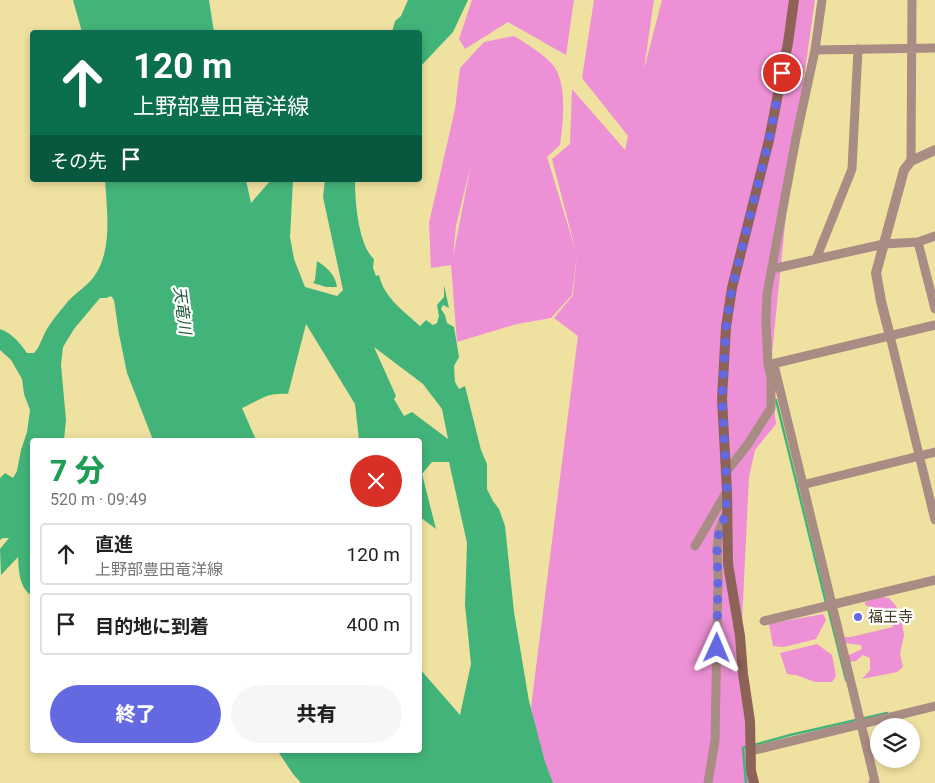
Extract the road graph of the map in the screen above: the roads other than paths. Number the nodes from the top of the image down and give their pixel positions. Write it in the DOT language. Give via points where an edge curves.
graph roads {
  1 [pos="794,0"];
  2 [pos="822,0"];
  3 [pos="912,0"];
  4 [pos="912,48"];
  5 [pos="935,48"];
  6 [pos="858,49"];
  7 [pos="815,50"];
  8 [pos="935,150"];
  9 [pos="911,161"];
  10 [pos="935,236"];
  11 [pos="918,242"];
  12 [pos="884,244"];
  13 [pos="816,259"];
  14 [pos="772,270"];
  15 [pos="935,309"];
  16 [pos="935,325"];
  17 [pos="890,336"];
  18 [pos="771,365"];
  19 [pos="935,452"];
  20 [pos="920,456"];
  21 [pos="727,471"];
  22 [pos="802,485"];
  23 [pos="727,491"];
  24 [pos="726,514"];
  25 [pos="935,520"];
  26 [pos="695,546"];
  27 [pos="935,580"];
  28 [pos="832,606"];
  29 [pos="764,621"];
  30 [pos="935,706"];
  31 [pos="860,724"];
  32 [pos="751,751"];
  33 [pos="708,783"];
  34 [pos="754,783"];
  35 [pos="873,783"];
  1 -- 21 [label="main road" via="769,140 732,288 726,327 722,399"];
  2 -- 7 [label="street"];
  3 -- 4 [label="street"];
  4 -- 5 [label="street"];
  4 -- 6 [label="street"];
  4 -- 9 [label="street"];
  6 -- 7 [label="street"];
  6 -- 13 [label="street" via="852,169"];
  7 -- 14 [label="street"];
  8 -- 9 [label="street"];
  9 -- 12 [label="street" via="904,170"];
  10 -- 11 [label="street"];
  11 -- 12 [label="street"];
  11 -- 15 [label="street"];
  12 -- 13 [label="street"];
  12 -- 17 [label="street" via="876,273"];
  13 -- 14 [label="street"];
  14 -- 18 [label="street" via="766,322"];
  16 -- 17 [label="street"];
  17 -- 18 [label="street"];
  17 -- 20 [label="street"];
  18 -- 21 [label="street" via="771,408"];
  18 -- 22 [label="street"];
  19 -- 20 [label="street"];
  20 -- 22 [label="street"];
  20 -- 25 [label="street"];
  21 -- 23 [label="main road"];
  22 -- 28 [label="street"];
  23 -- 24 [label="main road"];
  23 -- 26 [label="street"];
  24 -- 32 [label="main road" via="728,564 740,636"];
  24 -- 33 [label="street" via="719,530 717,547 714,740"];
  27 -- 28 [label="street"];
  28 -- 29 [label="street"];
  28 -- 31 [label="street"];
  30 -- 31 [label="street"];
  31 -- 32 [label="street"];
  31 -- 35 [label="street"];
  32 -- 34 [label="main road"];
}
